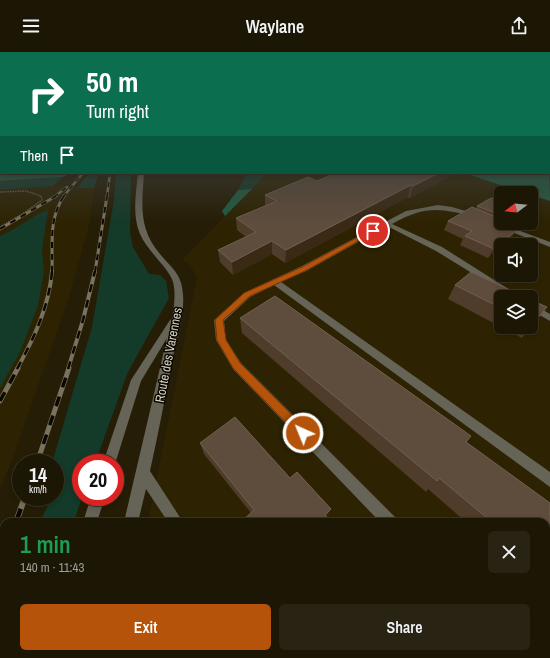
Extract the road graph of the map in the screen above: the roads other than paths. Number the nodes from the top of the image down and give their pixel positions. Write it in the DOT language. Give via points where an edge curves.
graph roads {
  1 [pos="141,174"];
  2 [pos="387,224"];
  3 [pos="550,245"];
  4 [pos="275,282"];
  5 [pos="506,290"];
  6 [pos="538,310"];
  7 [pos="176,318"];
  8 [pos="550,318"];
  9 [pos="113,454"];
  10 [pos="144,474"];
  11 [pos="550,480"];
  12 [pos="95,506"];
  13 [pos="91,518"];
  14 [pos="132,518"];
  15 [pos="173,518"];
  16 [pos="386,518"];
  1 -- 7 [label="street, Route des Varennes" via="138,218 143,238 177,282"];
  2 -- 3 [label="street" via="408,212 438,207 470,213"];
  2 -- 4 [label="street"];
  2 -- 5 [label="street" via="439,249"];
  4 -- 11 [label="street"];
  4 -- 16 [label="street" via="247,295 219,320 221,340 237,366"];
  6 -- 8 [label="street"];
  7 -- 9 [label="street" via="136,380"];
  7 -- 10 [label="street, Route des Varennes"];
  10 -- 14 [label="street, Route des Varennes"];
  10 -- 15 [label="street"];
  12 -- 13 [label="street"];
}
